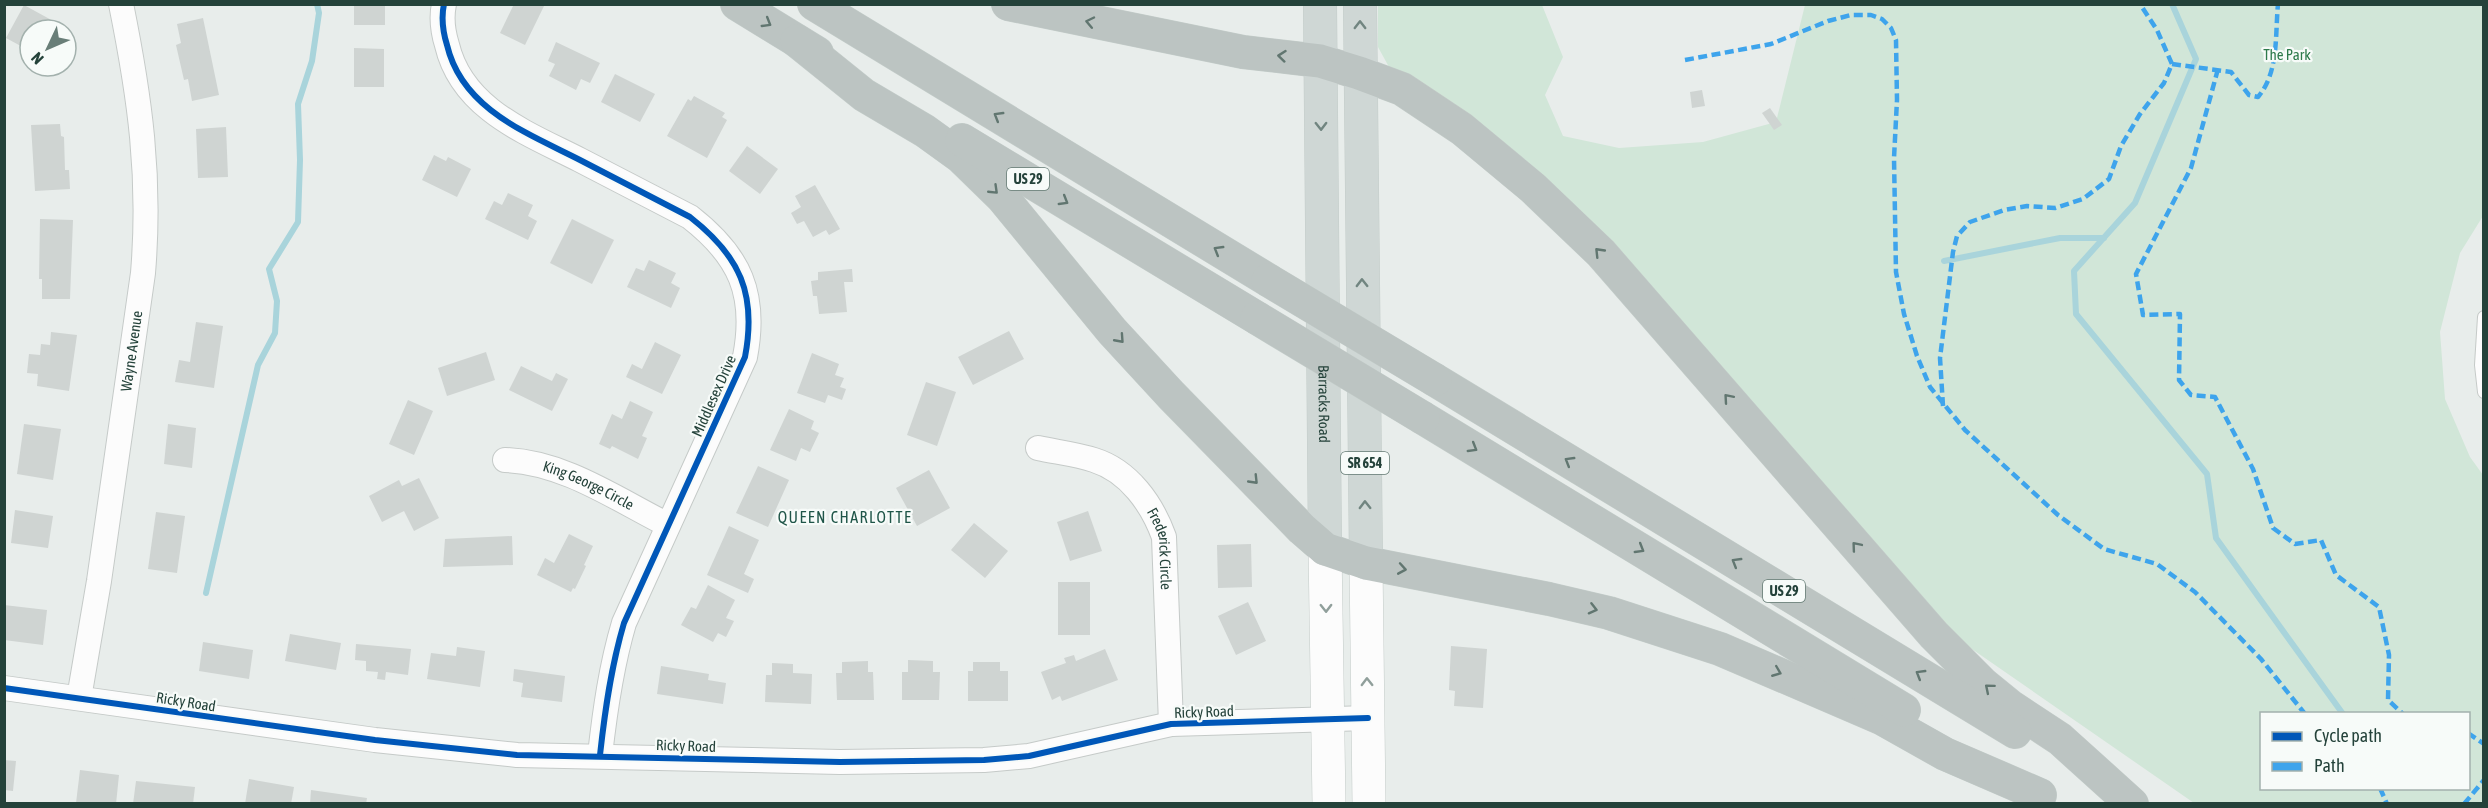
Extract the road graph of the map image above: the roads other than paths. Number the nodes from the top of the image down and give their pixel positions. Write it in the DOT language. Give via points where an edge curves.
graph roads {
  1 [pos="121,4"];
  2 [pos="444,4"];
  3 [pos="736,4"];
  4 [pos="814,4"];
  5 [pos="1008,4"];
  6 [pos="1320,4"];
  7 [pos="1360,4"];
  8 [pos="797,41"];
  9 [pos="1320,61"];
  10 [pos="1359,72"];
  11 [pos="2484,316"];
  12 [pos="2484,392"];
  13 [pos="1038,448"];
  14 [pos="505,460"];
  15 [pos="668,525"];
  16 [pos="1325,549"];
  17 [pos="1366,563"];
  18 [pos="4,688"];
  19 [pos="79,698"];
  20 [pos="1368,718"];
  21 [pos="1327,719"];
  22 [pos="1172,724"];
  23 [pos="600,755"];
  24 [pos="2048,799"];
  25 [pos="1329,804"];
  26 [pos="1369,804"];
  27 [pos="2132,804"];
  1 -- 19 [label="street, Wayne Avenue" via="143,136 147,231"];
  2 -- 15 [label="street, Middlesex Drive" via="443,31 449,54 465,84 488,110 521,131 690,217 726,250 736,267 749,308 750,333 745,357"];
  3 -- 8 [label="highway, US 29, one-way"];
  27 -- 4 [label="highway, US 29, one-way, bridge"];
  9 -- 5 [label="highway, one-way" via="1243,52"];
  6 -- 9 [label="main road, Barracks Road"];
  10 -- 7 [label="main road, one-way"];
  8 -- 16 [label="highway, one-way" via="864,95 961,157 1008,204 1112,331"];
  8 -- 24 [label="highway, US 29, one-way, bridge"];
  9 -- 10 [label="highway"];
  9 -- 16 [label="main road, Barracks Road / SR 654, one-way"];
  17 -- 10 [label="main road, SR 654, one-way"];
  27 -- 10 [label="highway, one-way" via="2060,739 1983,684 1934,635 1601,253 1533,188 1462,129 1402,88"];
  11 -- 12 [label="lane"];
  13 -- 22 [label="street, Frederick Circle" via="1094,460 1112,468 1143,496 1158,520 1164,537"];
  14 -- 15 [label="street, King George Circle" via="563,472"];
  15 -- 23 [label="street, Middlesex Drive" via="624,623 612,662"];
  16 -- 17 [label="highway"];
  16 -- 21 [label="main road, Barracks Road / SR 654, one-way"];
  20 -- 17 [label="main road, SR 654, one-way"];
  17 -- 24 [label="highway, one-way" via="1549,598 1720,649 1870,714 1945,754"];
  18 -- 19 [label="street, Ricky Road"];
  19 -- 23 [label="street, Ricky Road" via="435,747 517,755"];
  20 -- 21 [label="street, Ricky Road"];
  20 -- 26 [label="main road, SR 654"];
  21 -- 22 [label="street, Ricky Road"];
  21 -- 25 [label="main road, Barracks Road / SR 654"];
  22 -- 23 [label="street, Ricky Road" via="1029,756 984,760 840,762"];
}
